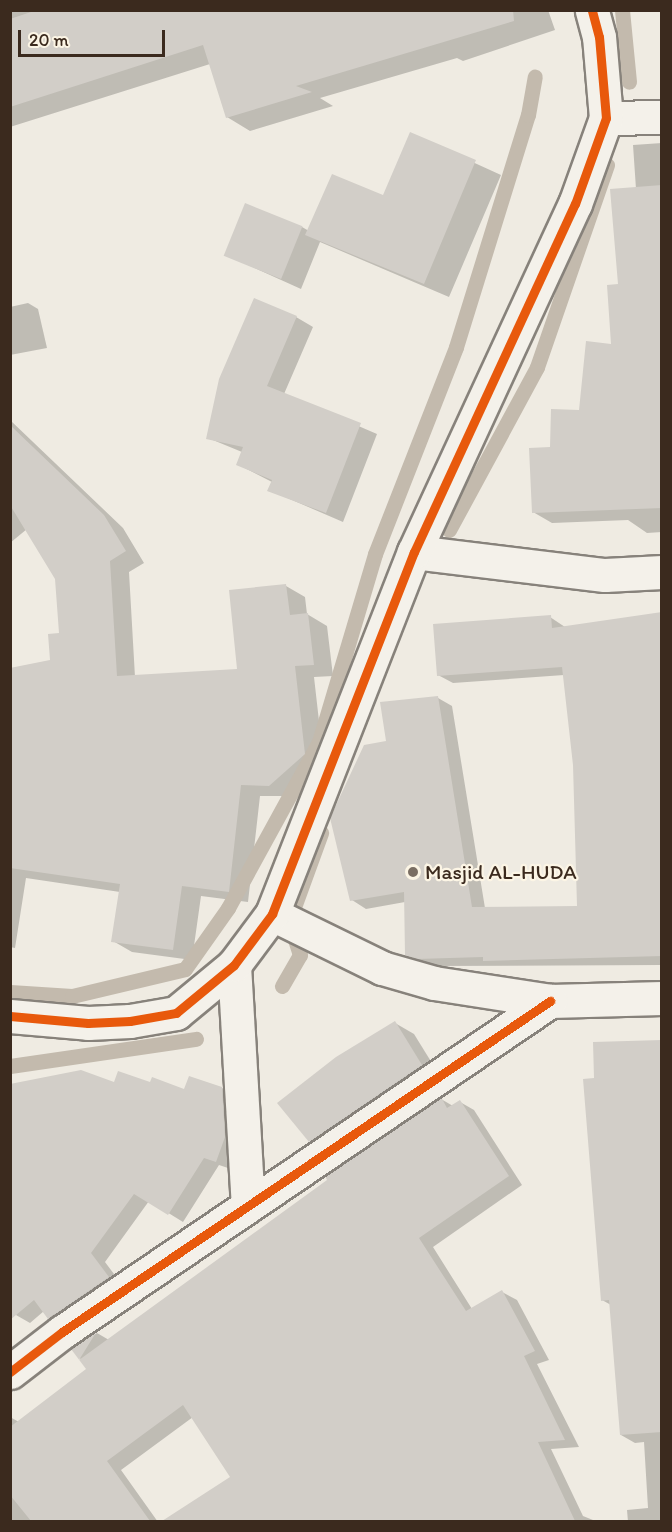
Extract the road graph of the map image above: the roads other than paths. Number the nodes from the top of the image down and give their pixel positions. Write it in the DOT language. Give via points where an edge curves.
graph roads {
  1 [pos="592,10"];
  2 [pos="662,117"];
  3 [pos="606,118"];
  4 [pos="414,552"];
  5 [pos="662,572"];
  6 [pos="272,914"];
  7 [pos="234,964"];
  8 [pos="662,998"];
  9 [pos="550,1001"];
  10 [pos="10,1016"];
  11 [pos="248,1206"];
  12 [pos="10,1372"];
  1 -- 3 [label="street" via="599,37"];
  2 -- 3 [label="street"];
  3 -- 4 [label="street" via="575,204"];
  4 -- 5 [label="street" via="605,575"];
  4 -- 6 [label="street"];
  6 -- 7 [label="street"];
  6 -- 9 [label="street" via="382,968 434,983"];
  7 -- 10 [label="street" via="176,1012 130,1021 88,1023"];
  7 -- 11 [label="street"];
  8 -- 9 [label="street"];
  9 -- 11 [label="street"];
  11 -- 12 [label="street"];
}
